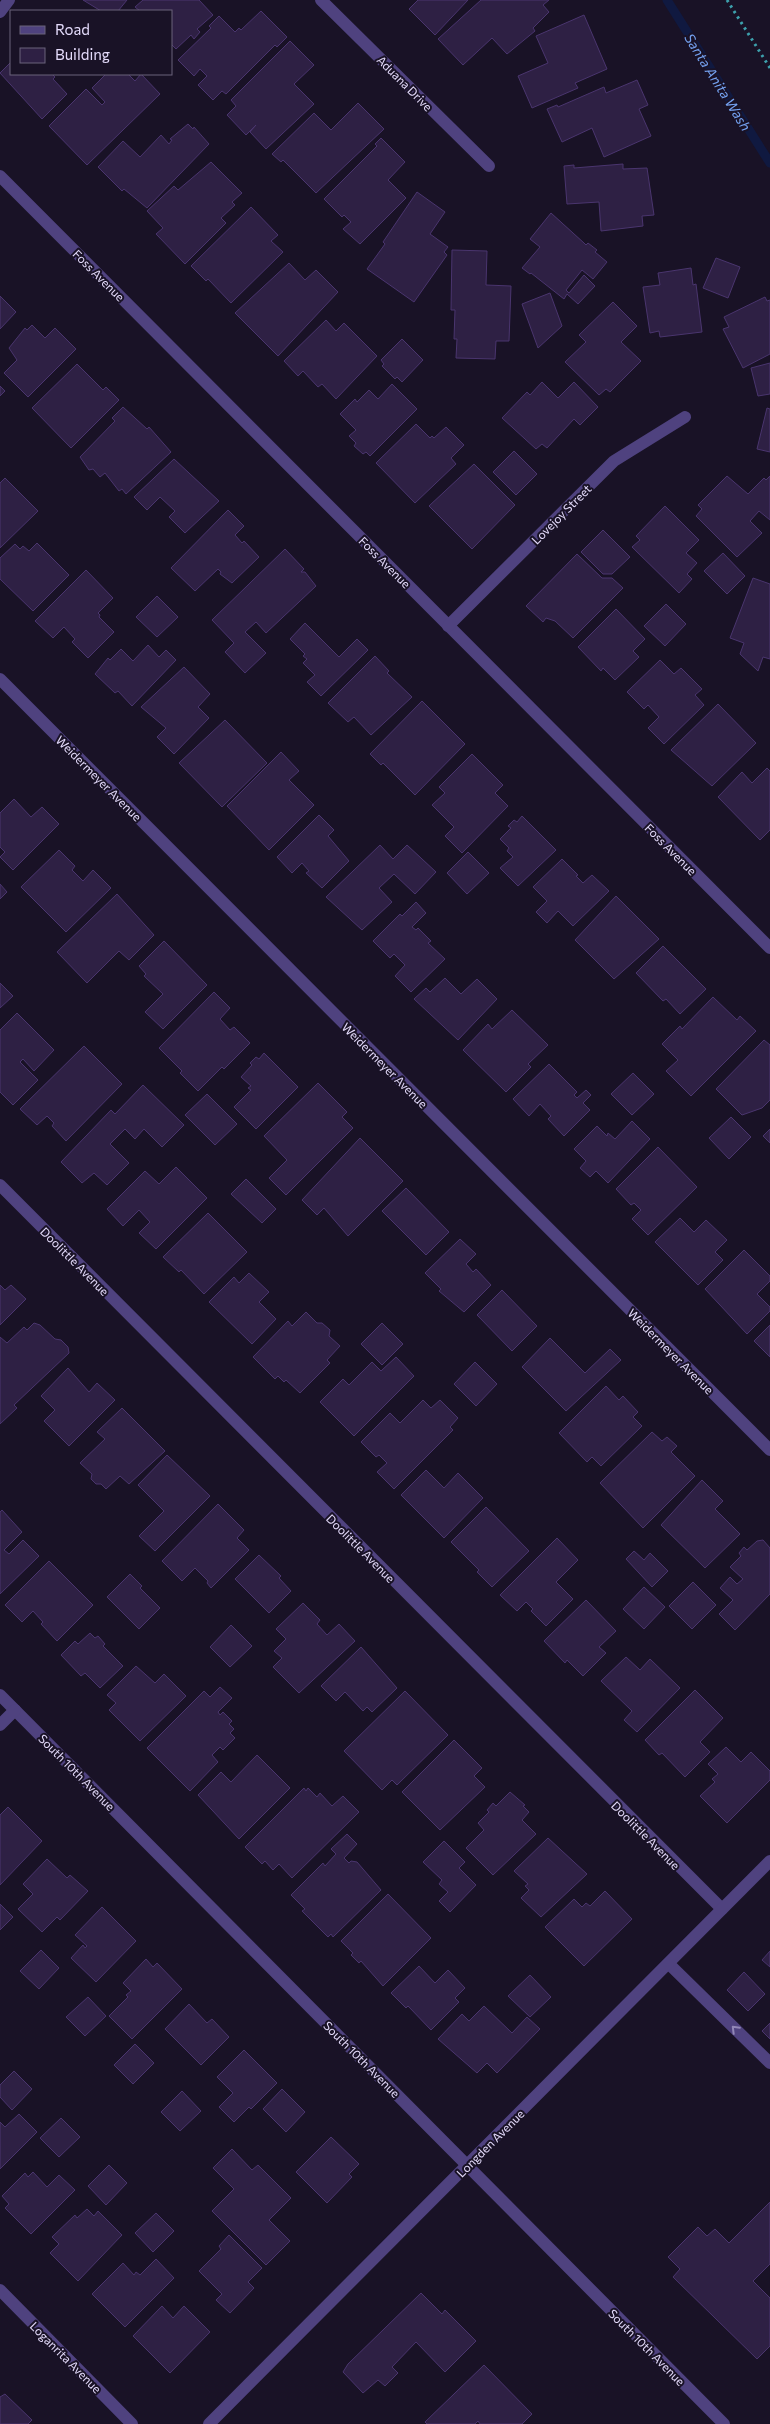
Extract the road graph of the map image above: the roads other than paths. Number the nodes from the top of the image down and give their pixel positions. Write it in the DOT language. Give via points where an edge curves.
graph roads {
  1 [pos="9,0"];
  2 [pos="321,0"];
  3 [pos="0,12"];
  4 [pos="489,166"];
  5 [pos="0,176"];
  6 [pos="685,417"];
  7 [pos="448,626"];
  8 [pos="0,679"];
  9 [pos="770,948"];
  10 [pos="0,1185"];
  11 [pos="770,1450"];
  12 [pos="0,1695"];
  13 [pos="15,1710"];
  14 [pos="0,1725"];
  15 [pos="770,1861"];
  16 [pos="722,1909"];
  17 [pos="669,1964"];
  18 [pos="770,2063"];
  19 [pos="468,2165"];
  20 [pos="0,2290"];
  21 [pos="132,2424"];
  22 [pos="209,2424"];
  23 [pos="724,2424"];
  1 -- 3 [label="street"];
  2 -- 4 [label="street, Aduana Drive"];
  5 -- 7 [label="street, Foss Avenue"];
  6 -- 7 [label="street, Lovejoy Street" via="614,462"];
  7 -- 9 [label="street, Foss Avenue"];
  8 -- 11 [label="street, Weidermeyer Avenue"];
  10 -- 16 [label="street, Doolittle Avenue"];
  12 -- 13 [label="street, South 10th Avenue"];
  13 -- 14 [label="street"];
  13 -- 19 [label="street, South 10th Avenue"];
  15 -- 16 [label="street, Longden Avenue"];
  16 -- 17 [label="street, Longden Avenue"];
  18 -- 17 [label="street, one-way"];
  17 -- 19 [label="street, Longden Avenue"];
  19 -- 22 [label="street, Longden Avenue"];
  19 -- 23 [label="street, South 10th Avenue"];
  20 -- 21 [label="street, Loganrita Avenue"];
}
